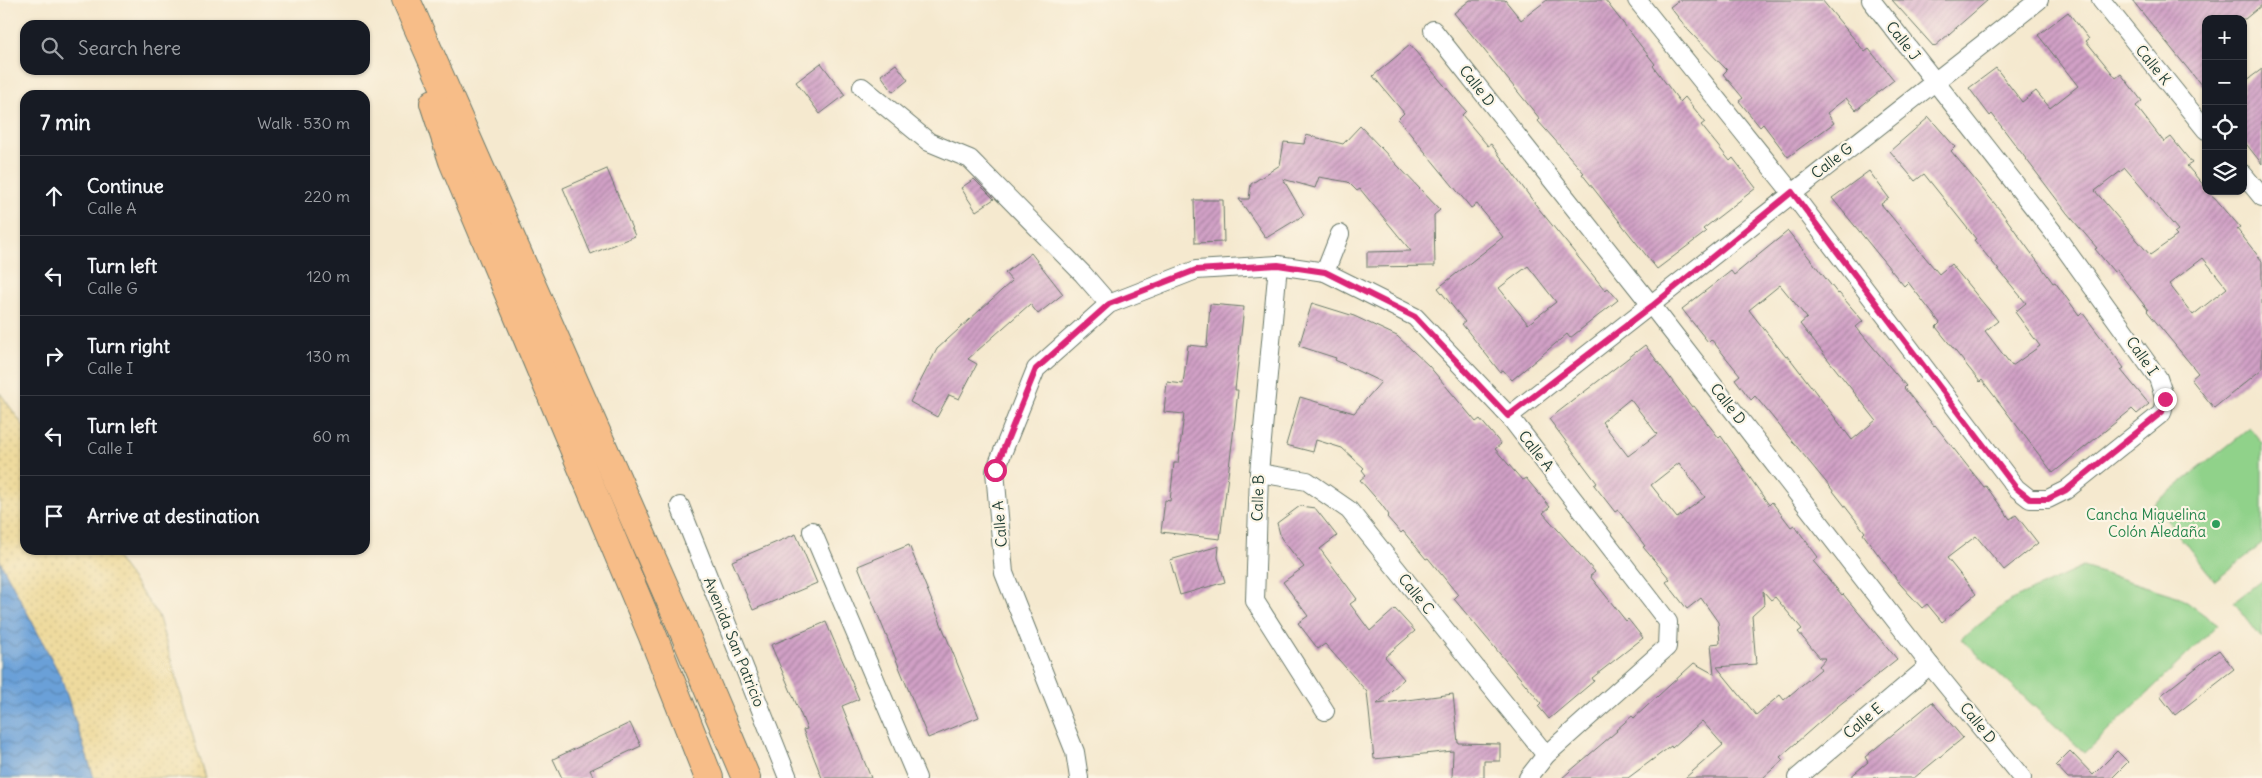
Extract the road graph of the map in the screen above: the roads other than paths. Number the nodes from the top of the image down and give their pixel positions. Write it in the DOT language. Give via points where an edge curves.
graph roads {
  1 [pos="399,0"];
  2 [pos="406,0"];
  3 [pos="1637,0"];
  4 [pos="1871,0"];
  5 [pos="2039,0"];
  6 [pos="2101,0"];
  7 [pos="1433,30"];
  8 [pos="1935,81"];
  9 [pos="862,87"];
  10 [pos="2202,125"];
  11 [pos="2247,179"];
  12 [pos="1792,192"];
  13 [pos="2262,197"];
  14 [pos="1340,234"];
  15 [pos="1278,265"];
  16 [pos="1325,272"];
  17 [pos="1109,304"];
  18 [pos="1652,306"];
  19 [pos="1508,416"];
  20 [pos="1258,473"];
  21 [pos="680,506"];
  22 [pos="812,531"];
  23 [pos="1930,665"];
  24 [pos="1325,711"];
  25 [pos="1546,755"];
  26 [pos="709,778"];
  27 [pos="746,778"];
  28 [pos="788,778"];
  29 [pos="918,778"];
  30 [pos="1079,778"];
  31 [pos="1528,778"];
  32 [pos="1797,778"];
  33 [pos="2022,778"];
  1 -- 26 [label="main road" via="453,161 652,634"];
  2 -- 27 [label="main road"];
  3 -- 12 [label="street, Calle I"];
  4 -- 8 [label="street, Calle J"];
  5 -- 8 [label="street, Calle G"];
  6 -- 10 [label="street, Calle K"];
  7 -- 18 [label="street, Calle D"];
  8 -- 12 [label="street, Calle G"];
  8 -- 12 [label="street, Calle I" via="2053,232 2158,378 2165,399 2162,412 2066,490 2048,499 2030,499 2016,488"];
  9 -- 17 [label="street" via="929,142 970,160"];
  11 -- 13 [label="street"];
  12 -- 18 [label="street, Calle G"];
  14 -- 16 [label="street"];
  15 -- 16 [label="street, Calle A"];
  15 -- 17 [label="street, Calle A" via="1196,270"];
  15 -- 20 [label="street, Calle B"];
  16 -- 19 [label="street, Calle A" via="1415,317"];
  17 -- 30 [label="street, Calle A" via="1036,369 995,470 1004,573 1075,752"];
  18 -- 19 [label="street, Calle G"];
  18 -- 23 [label="street, Calle D"];
  19 -- 25 [label="street, Calle A" via="1668,622 1667,647"];
  20 -- 24 [label="street, Calle B" via="1255,600"];
  20 -- 25 [label="street, Calle C" via="1307,481 1348,510"];
  21 -- 28 [label="street, Avenida San Patricio"];
  22 -- 29 [label="street"];
  23 -- 32 [label="street, Calle E"];
  23 -- 33 [label="street, Calle D"];
  25 -- 31 [label="street, Calle A"];
}
